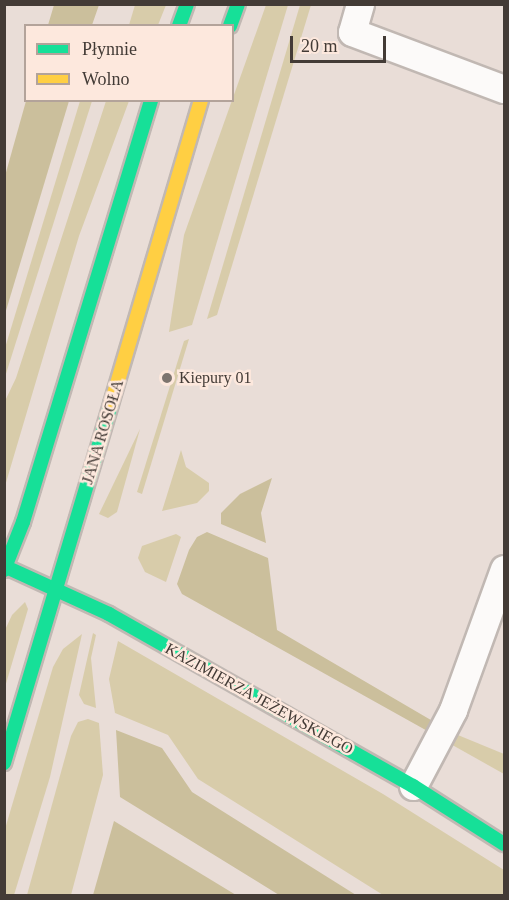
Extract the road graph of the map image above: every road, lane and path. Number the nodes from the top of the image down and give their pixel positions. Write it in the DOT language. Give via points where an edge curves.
graph roads {
  1 [pos="187,4"];
  2 [pos="238,4"];
  3 [pos="360,4"];
  4 [pos="180,24"];
  5 [pos="231,24"];
  6 [pos="504,89"];
  7 [pos="150,102"];
  8 [pos="200,102"];
  9 [pos="5,569"];
  10 [pos="504,570"];
  11 [pos="56,587"];
  12 [pos="4,763"];
  13 [pos="413,786"];
  14 [pos="504,844"];
  1 -- 4 [label="street"];
  2 -- 5 [label="street"];
  3 -- 6 [label="street" via="352,32"];
  7 -- 9 [label="street"];
  8 -- 11 [label="street, JANA ROSOŁA"];
  9 -- 11 [label="street, KAZIMIERZA JEŻEWSKIEGO"];
  10 -- 13 [label="street" via="453,710"];
  11 -- 12 [label="street, JANA ROSOŁA"];
  11 -- 13 [label="street, KAZIMIERZA JEŻEWSKIEGO"];
  13 -- 14 [label="street, KAZIMIERZA JEŻEWSKIEGO"];
}
